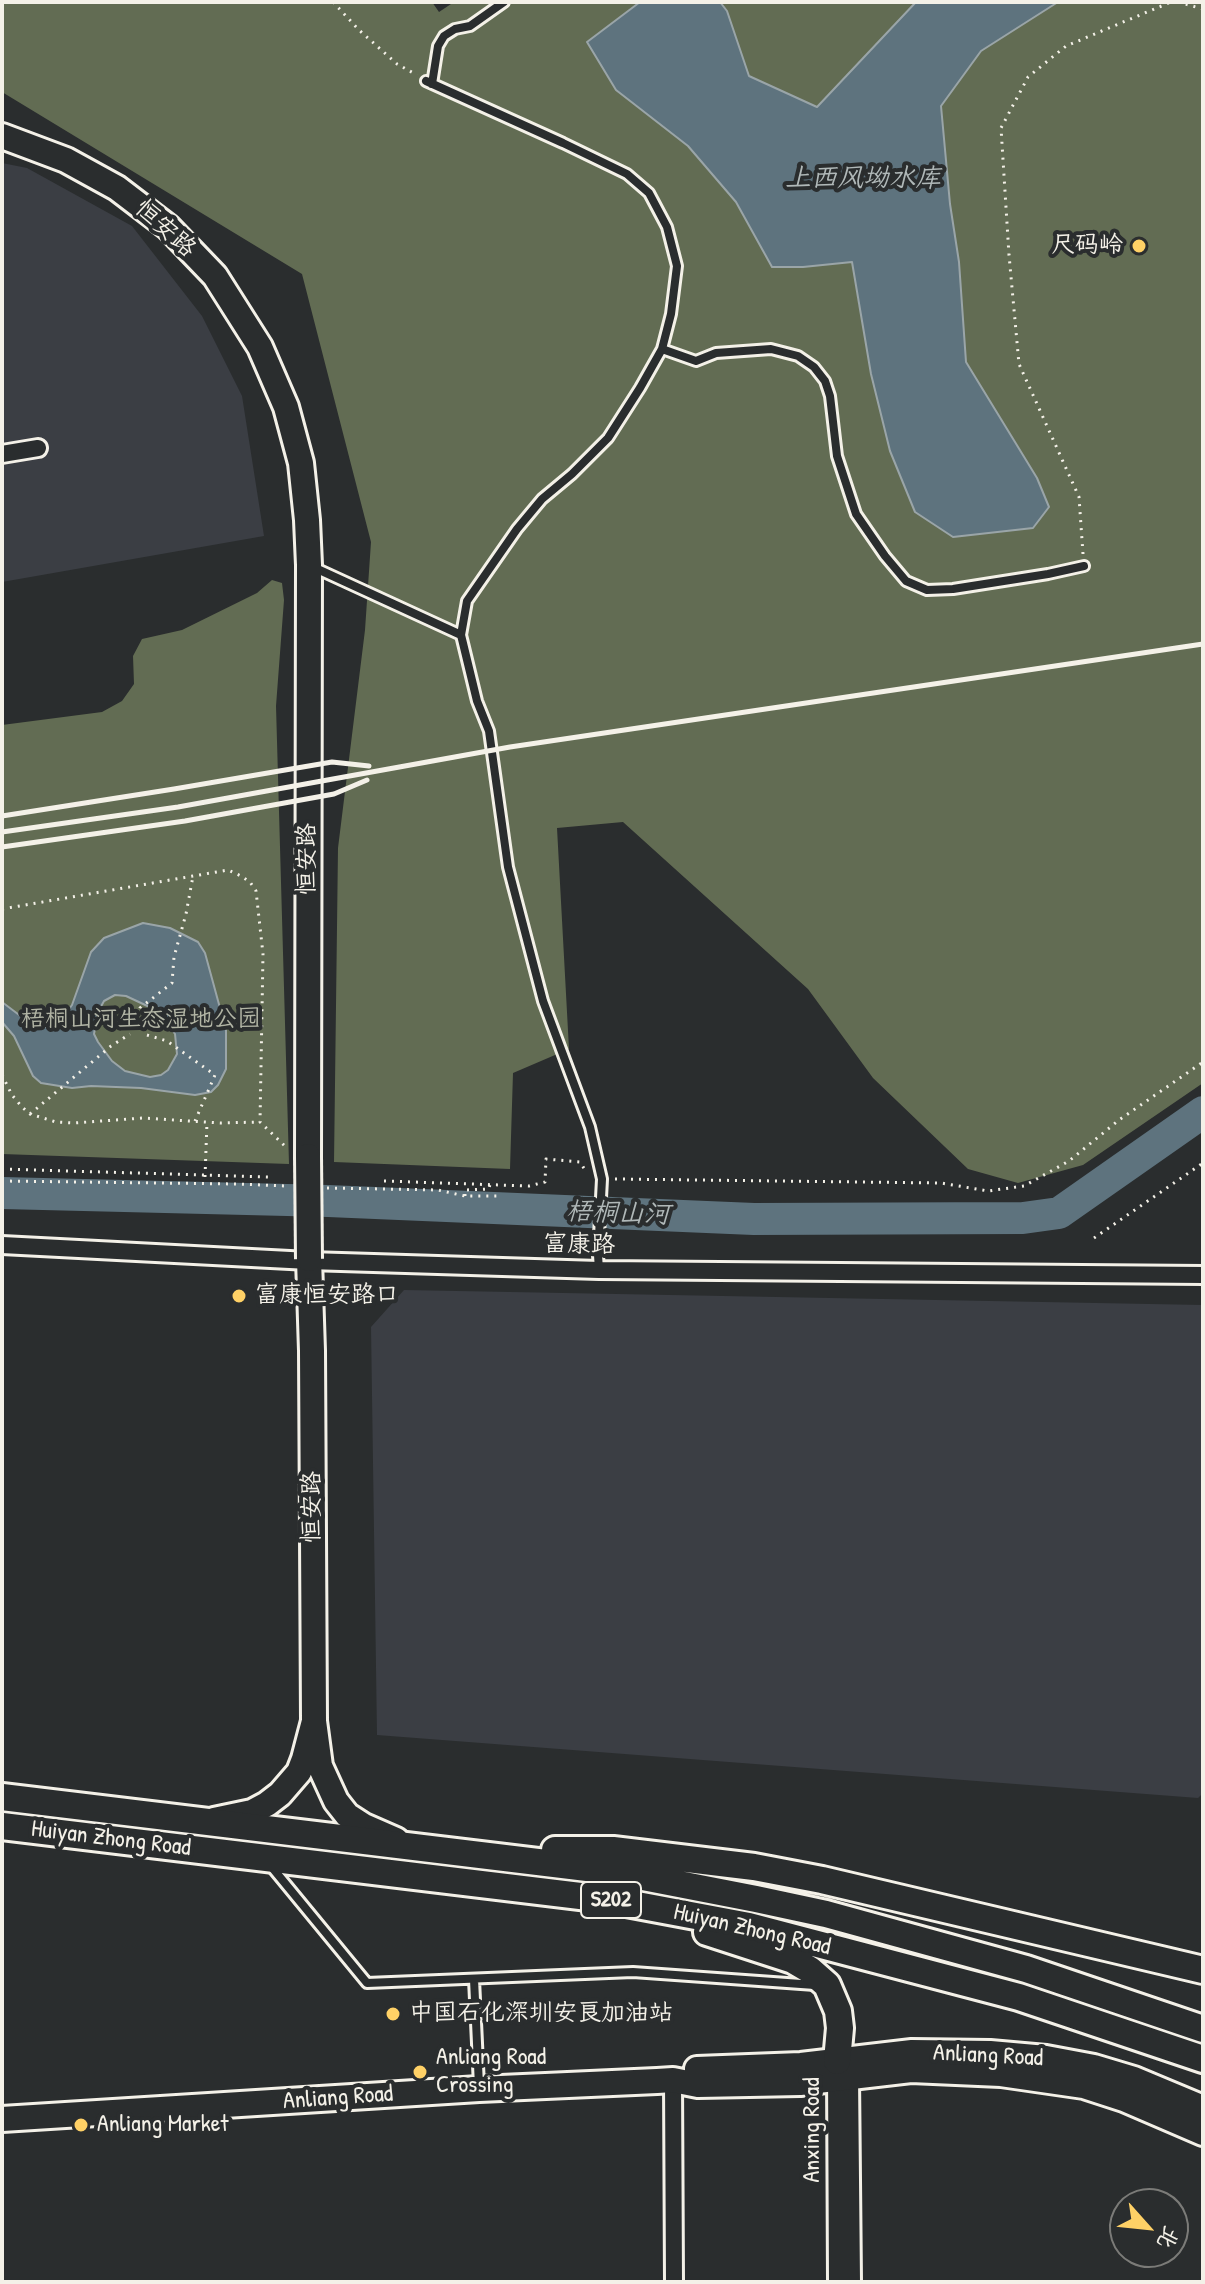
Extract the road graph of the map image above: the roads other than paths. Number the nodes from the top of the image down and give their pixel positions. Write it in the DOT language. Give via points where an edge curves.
graph roads {
  1 [pos="504,2"];
  2 [pos="2,136"];
  3 [pos="662,349"];
  4 [pos="38,448"];
  5 [pos="2,454"];
  6 [pos="309,565"];
  7 [pos="1084,566"];
  8 [pos="461,635"];
  9 [pos="2,1245"];
  10 [pos="309,1260"];
  11 [pos="598,1262"];
  12 [pos="1203,1275"];
  13 [pos="314,1721"];
  14 [pos="2,1797"];
  15 [pos="206,1822"];
  16 [pos="2,1826"];
  17 [pos="413,1846"];
  18 [pos="448,1851"];
  19 [pos="265,1858"];
  20 [pos="605,1899"];
  21 [pos="1203,1970"];
  22 [pos="474,1979"];
  23 [pos="827,1985"];
  24 [pos="1203,2029"];
  25 [pos="1203,2059"];
  26 [pos="841,2072"];
  27 [pos="673,2080"];
  28 [pos="479,2089"];
  29 [pos="1203,2108"];
  30 [pos="2,2119"];
  31 [pos="1203,2133"];
  32 [pos="674,2282"];
  33 [pos="837,2282"];
  34 [pos="852,2282"];
  1 -- 3 [label="lane" via="470,26 444,36 429,83 627,174 649,193 667,227 677,266"];
  2 -- 6 [label="street, 恒安路" via="66,160 117,188 168,227 215,276 260,347 286,407 301,463"];
  3 -- 7 [label="lane" via="696,361 716,353 771,349 814,367 830,396 837,456 856,514 906,581 927,590 953,589"];
  3 -- 8 [label="lane" via="608,438 517,529 467,601"];
  4 -- 5 [label="street"];
  6 -- 8 [label="lane"];
  6 -- 10 [label="street, 恒安路, bridge"];
  8 -- 11 [label="lane" via="489,731 508,867 543,1001 590,1127 602,1179"];
  9 -- 10 [label="street, 富康路"];
  10 -- 11 [label="street, 富康路"];
  10 -- 13 [label="street, 恒安路"];
  11 -- 12 [label="street, 富康路"];
  13 -- 15 [label="street" via="299,1772 280,1794 252,1812"];
  13 -- 17 [label="street" via="320,1766 347,1815"];
  14 -- 15 [label="main road, Huiyan Zhong Road / S202"];
  15 -- 17 [label="main road, Huiyan Zhong Road / S202"];
  16 -- 19 [label="main road, Huiyan Zhong Road / S202"];
  17 -- 18 [label="main road, Huiyan Zhong Road / S202"];
  18 -- 21 [label="main road" via="613,1850 754,1867"];
  18 -- 24 [label="main road, Huiyan Zhong Road / S202" via="612,1871 826,1914 1026,1969"];
  19 -- 20 [label="main road, Huiyan Zhong Road / S202"];
  19 -- 22 [label="lane" via="367,1983"];
  20 -- 23 [label="main road" via="793,1960"];
  20 -- 25 [label="main road, Huiyan Zhong Road / S202" via="749,1926 1019,1997"];
  22 -- 23 [label="lane" via="633,1972"];
  22 -- 28 [label="lane"];
  23 -- 26 [label="main road" via="838,2011"];
  26 -- 27 [label="street, Anliang Road" via="801,2065 696,2069"];
  26 -- 29 [label="street, Anliang Road" via="912,2052 1046,2058 1121,2075"];
  26 -- 31 [label="street, Anliang Road" via="911,2070 1043,2079 1124,2099"];
  26 -- 33 [label="street, Anxing Road"];
  26 -- 34 [label="street, Anxing Road"];
  27 -- 28 [label="street, Anliang Road"];
  27 -- 32 [label="street"];
  28 -- 30 [label="street, Anliang Road"];
}
